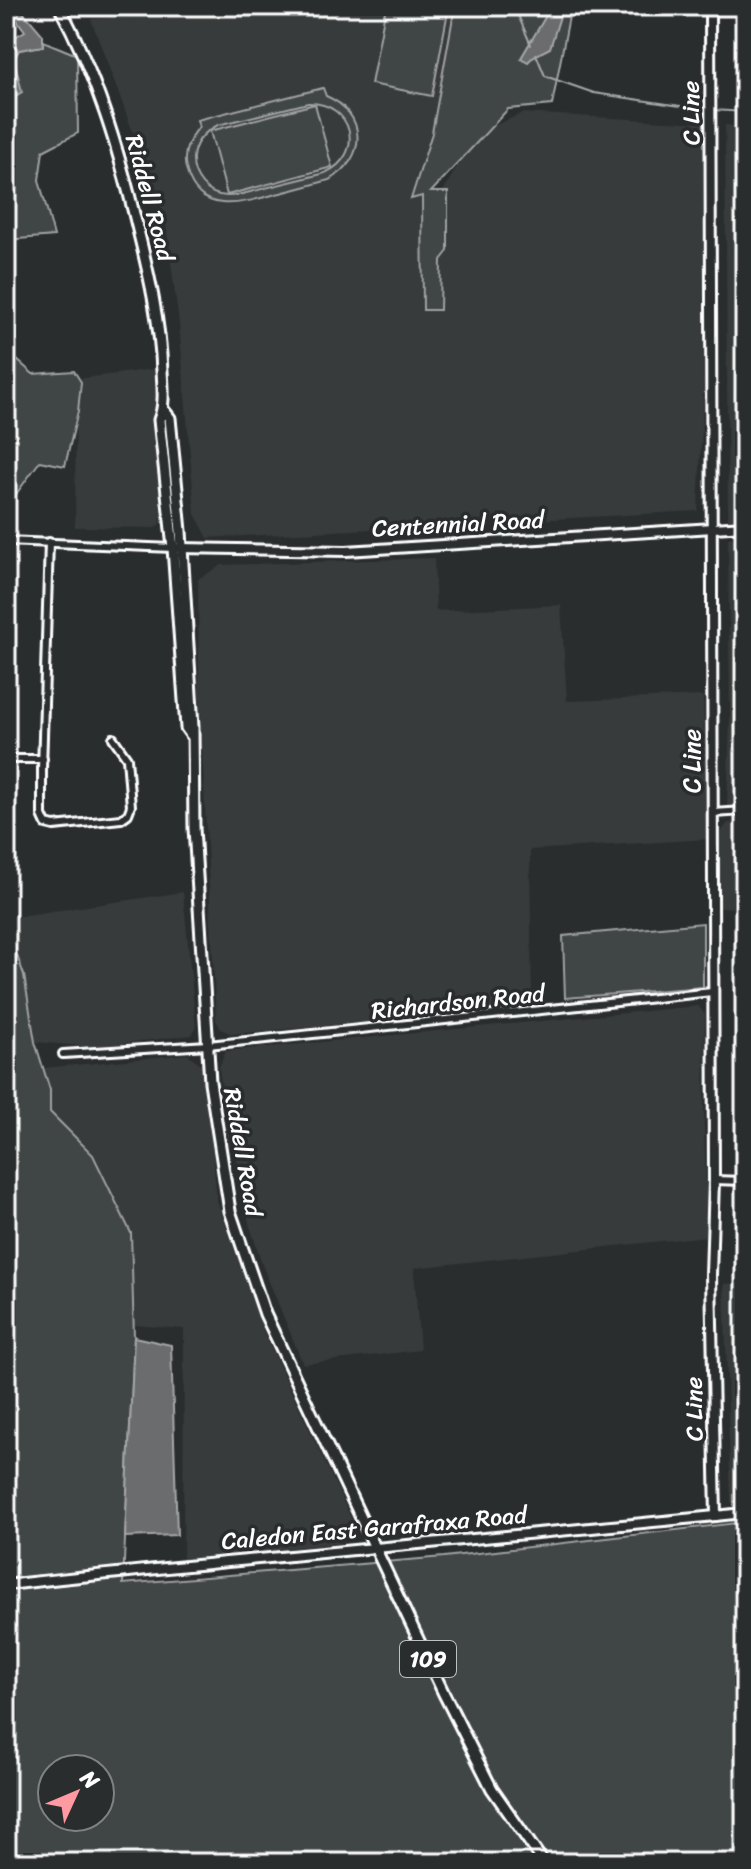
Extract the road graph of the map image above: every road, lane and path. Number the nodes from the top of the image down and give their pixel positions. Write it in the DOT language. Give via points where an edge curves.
graph roads {
  1 [pos="59,6"];
  2 [pos="710,6"];
  3 [pos="745,526"];
  4 [pos="712,527"];
  5 [pos="6,541"];
  6 [pos="49,542"];
  7 [pos="177,548"];
  8 [pos="113,738"];
  9 [pos="6,759"];
  10 [pos="43,759"];
  11 [pos="745,811"];
  12 [pos="713,813"];
  13 [pos="712,992"];
  14 [pos="208,1045"];
  15 [pos="63,1054"];
  16 [pos="714,1180"];
  17 [pos="745,1181"];
  18 [pos="745,1513"];
  19 [pos="716,1516"];
  20 [pos="375,1548"];
  21 [pos="6,1585"];
  22 [pos="544,1863"];
  1 -- 7 [label="main road, Riddell Road" via="102,107 153,287 163,409 170,418"];
  2 -- 4 [label="street, C Line"];
  3 -- 4 [label="street, Centennial Road"];
  4 -- 7 [label="street, Centennial Road" via="346,551"];
  4 -- 12 [label="street, C Line"];
  5 -- 6 [label="street"];
  6 -- 7 [label="street"];
  6 -- 10 [label="street"];
  7 -- 14 [label="main road, Riddell Road" via="193,727"];
  8 -- 10 [label="street" via="127,758 131,806 121,819 46,824"];
  9 -- 10 [label="street"];
  11 -- 12 [label="street"];
  12 -- 13 [label="street, C Line"];
  13 -- 14 [label="street, Richardson Road"];
  13 -- 16 [label="street, C Line"];
  14 -- 15 [label="street, Richardson Road"];
  14 -- 20 [label="main road, Riddell Road" via="230,1211 265,1314"];
  16 -- 17 [label="street"];
  16 -- 19 [label="street, C Line"];
  18 -- 19 [label="street, Caledon East Garafraxa Road"];
  19 -- 20 [label="street, Caledon East Garafraxa Road"];
  20 -- 21 [label="street, Caledon East Garafraxa Road"];
  20 -- 22 [label="main road, 109" via="481,1771"];
}
